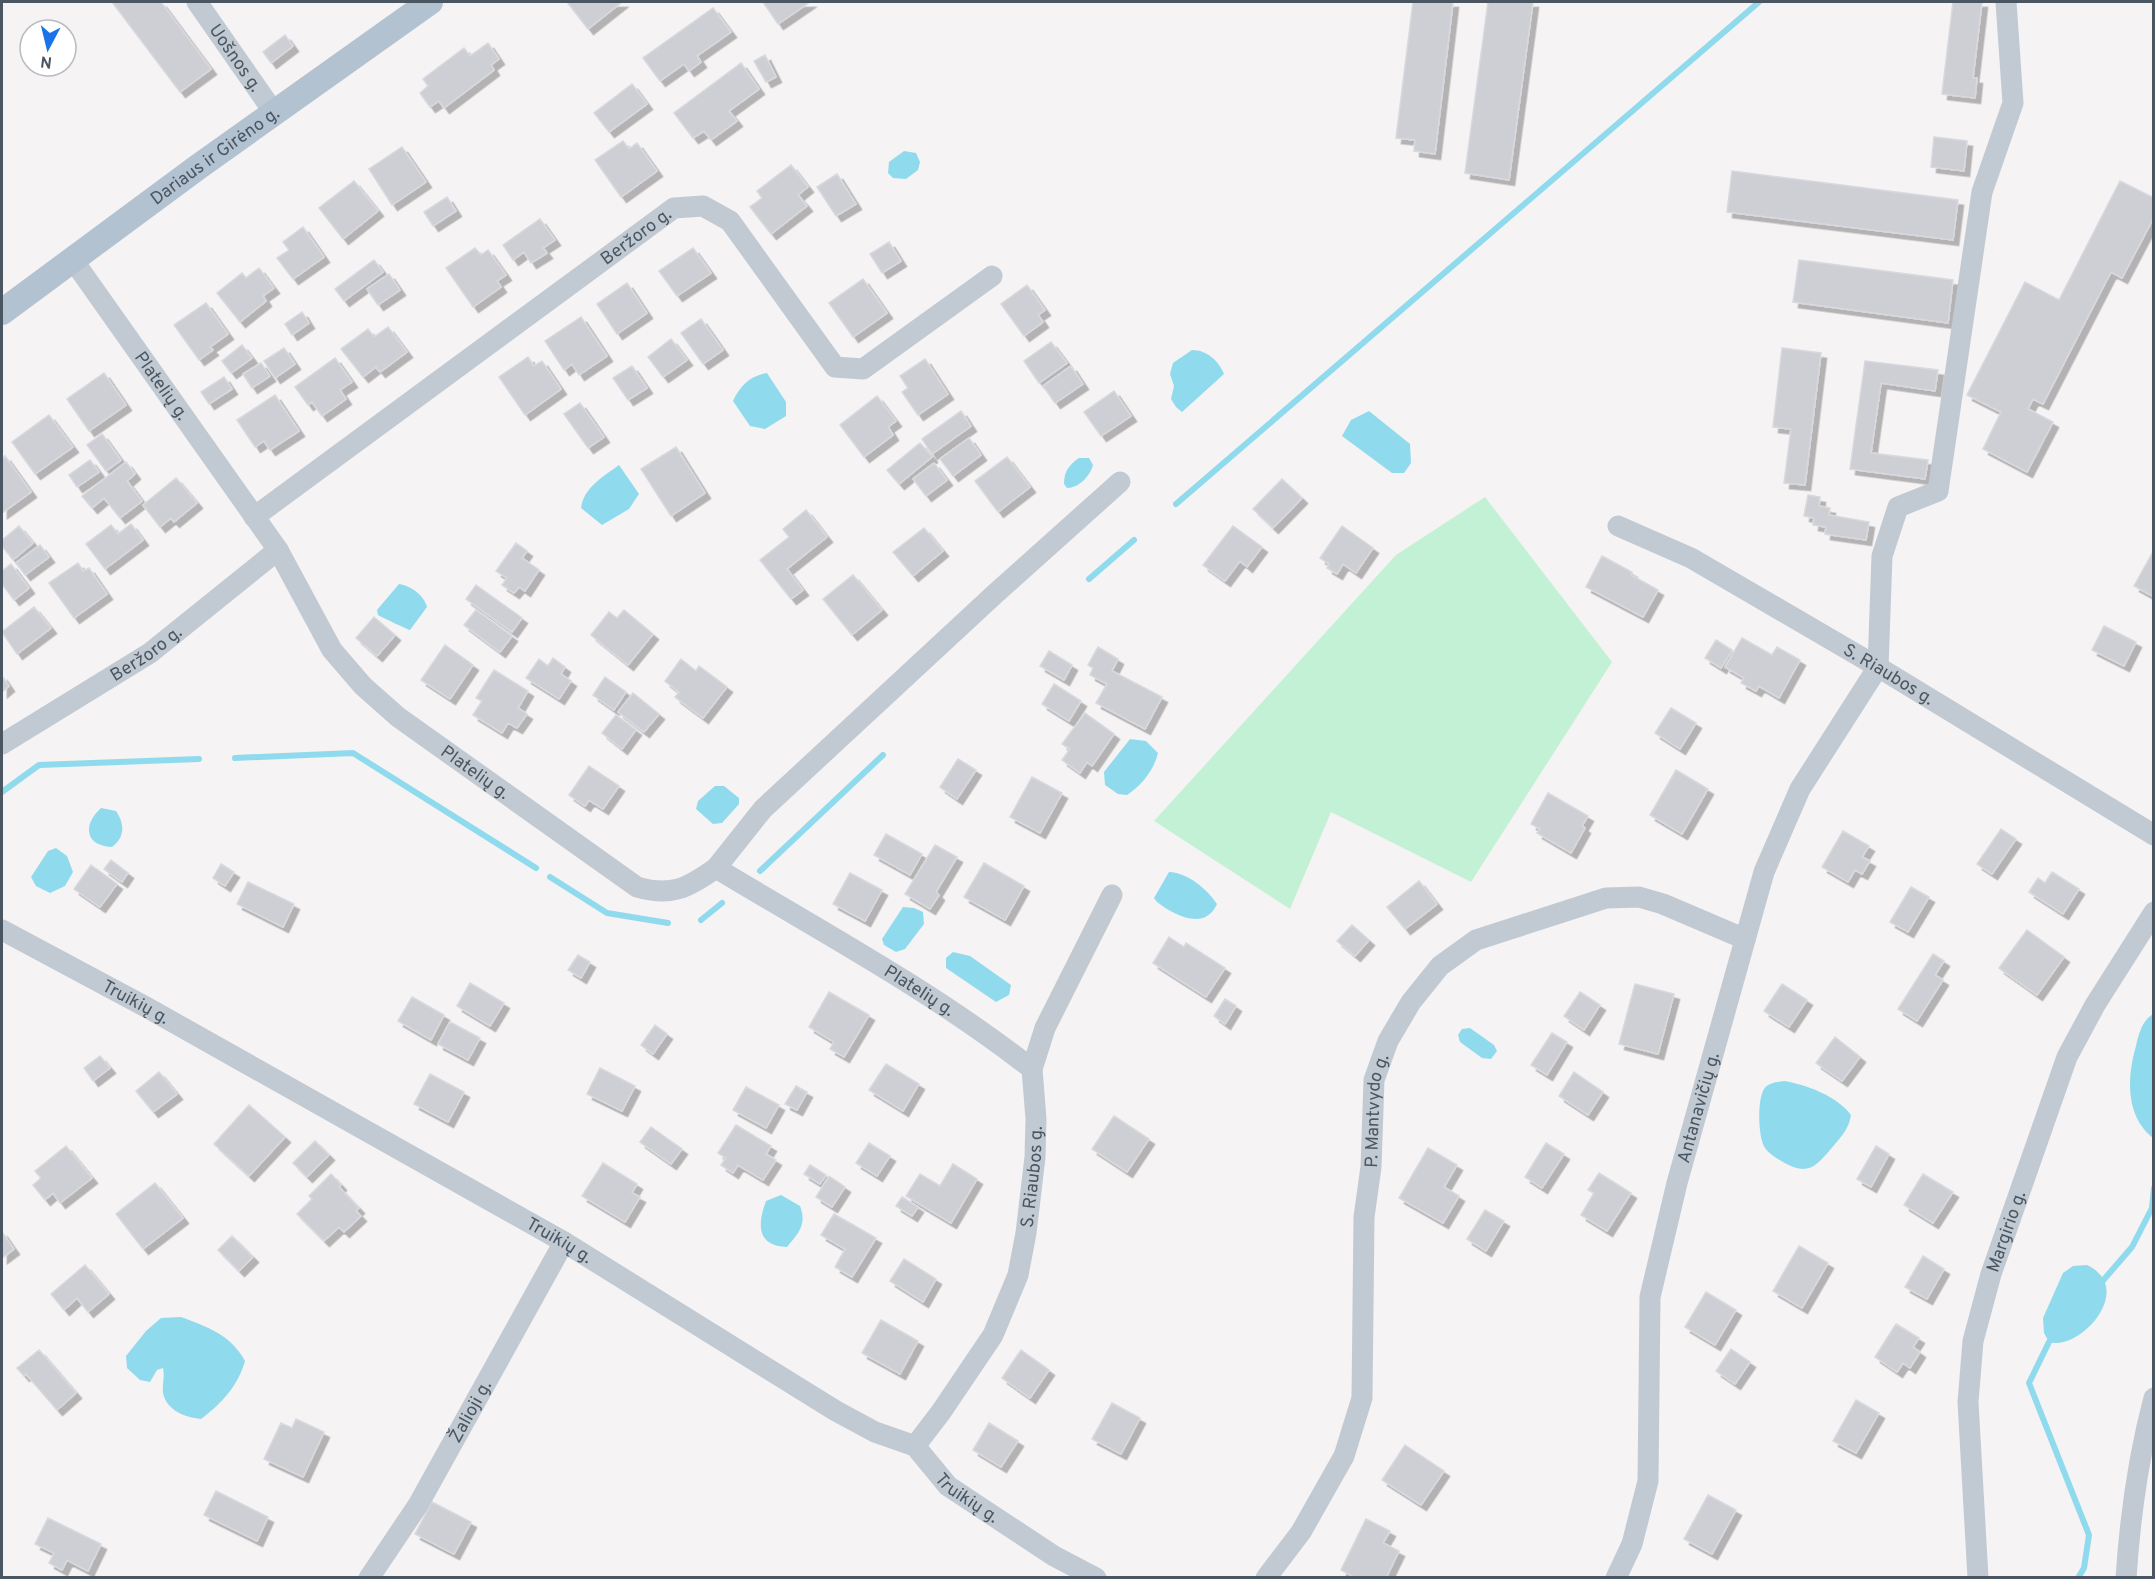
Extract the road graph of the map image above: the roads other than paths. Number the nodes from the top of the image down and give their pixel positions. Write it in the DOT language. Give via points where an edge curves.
graph roads {
  1 [pos="197,2"];
  2 [pos="430,2"];
  3 [pos="2006,2"];
  4 [pos="274,114"];
  5 [pos="73,260"];
  6 [pos="992,276"];
  7 [pos="2,312"];
  8 [pos="1120,482"];
  9 [pos="254,517"];
  10 [pos="1618,526"];
  11 [pos="278,550"];
  12 [pos="1878,667"];
  13 [pos="2,744"];
  14 [pos="2154,835"];
  15 [pos="716,868"];
  16 [pos="1112,895"];
  17 [pos="2154,912"];
  18 [pos="2,930"];
  19 [pos="1745,939"];
  20 [pos="1032,1069"];
  21 [pos="564,1242"];
  22 [pos="2154,1398"];
  23 [pos="915,1446"];
  24 [pos="369,1578"];
  25 [pos="1096,1578"];
  26 [pos="1266,1578"];
  27 [pos="1616,1578"];
  28 [pos="1978,1578"];
  29 [pos="2126,1578"];
  1 -- 4 [label="street, Uošnos g."];
  2 -- 4 [label="main road, Dariaus ir Girėno g."];
  3 -- 12 [label="street" via="2013,103 1982,192 1938,491 1898,507 1882,556"];
  4 -- 5 [label="main road, Dariaus ir Girėno g."];
  5 -- 7 [label="main road, Dariaus ir Girėno g."];
  5 -- 9 [label="street, Platelių g."];
  6 -- 9 [label="street, Beržoro g." via="863,369 835,368 730,221 703,206 674,208"];
  8 -- 15 [label="street" via="764,809"];
  9 -- 11 [label="street, Platelių g."];
  10 -- 12 [label="street, S. Riaubos g." via="1691,558"];
  11 -- 13 [label="street, Beržoro g." via="150,653"];
  11 -- 15 [label="street, Platelių g." via="332,650 363,686 398,717 637,887 670,892 693,884"];
  12 -- 14 [label="street, S. Riaubos g."];
  12 -- 19 [label="street, Antanavičių g." via="1800,789 1764,872"];
  15 -- 20 [label="street, Platelių g." via="937,1001"];
  16 -- 20 [label="street, S. Riaubos g." via="1045,1028"];
  17 -- 28 [label="street, Margirio g." via="2067,1057 1991,1274 1973,1341 1968,1402"];
  18 -- 21 [label="street, Truikių g." via="156,1012"];
  19 -- 26 [label="street, P. Mantvydo g." via="1663,904 1639,897 1605,898 1476,940 1440,966 1412,1002 1388,1041 1374,1080 1371,1167 1364,1217 1362,1398 1344,1456 1301,1532"];
  19 -- 27 [label="street, Antanavičių g." via="1677,1183 1650,1297 1648,1481 1632,1544"];
  20 -- 23 [label="street, S. Riaubos g." via="1035,1157 1018,1275 993,1335"];
  21 -- 23 [label="street, Truikių g." via="836,1411 875,1432"];
  21 -- 24 [label="street, Žalioji g." via="418,1505"];
  22 -- 29 [label="street" via="2134,1492"];
  23 -- 25 [label="street, Truikių g." via="948,1486 1054,1556"];
}
